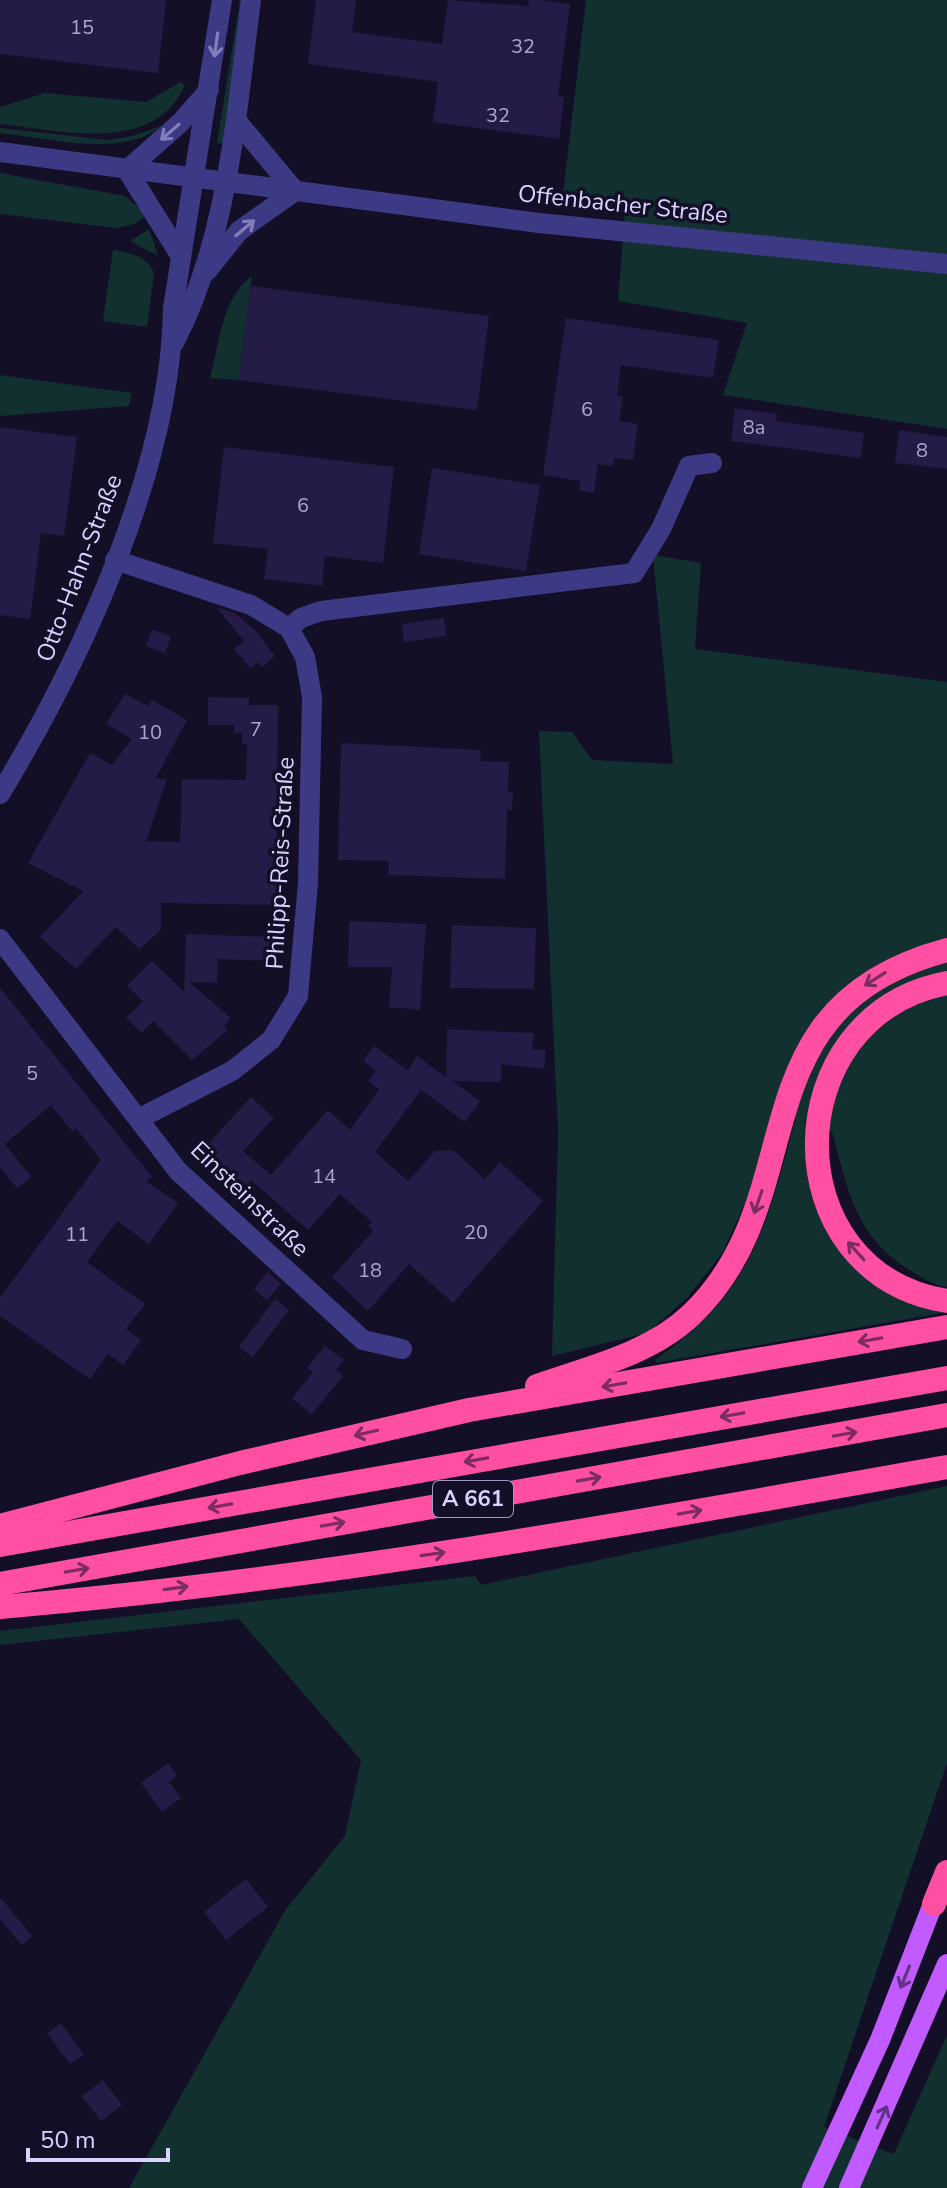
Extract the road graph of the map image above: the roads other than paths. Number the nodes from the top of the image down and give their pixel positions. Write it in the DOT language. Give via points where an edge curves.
graph roads {
  1 [pos="222,0"];
  2 [pos="251,0"];
  3 [pos="209,90"];
  4 [pos="236,120"];
  5 [pos="0,152"];
  6 [pos="127,170"];
  7 [pos="196,178"];
  8 [pos="224,182"];
  9 [pos="295,191"];
  10 [pos="180,255"];
  11 [pos="947,264"];
  12 [pos="204,275"];
  13 [pos="172,347"];
  14 [pos="712,463"];
  15 [pos="115,560"];
  16 [pos="289,628"];
  17 [pos="0,794"];
  18 [pos="0,939"];
  19 [pos="947,950"];
  20 [pos="947,983"];
  21 [pos="140,1118"];
  22 [pos="947,1301"];
  23 [pos="947,1327"];
  24 [pos="402,1349"];
  25 [pos="947,1378"];
  26 [pos="469,1410"];
  27 [pos="947,1415"];
  28 [pos="947,1467"];
  29 [pos="0,1526"];
  30 [pos="0,1545"];
  31 [pos="0,1584"];
  32 [pos="0,1607"];
  33 [pos="947,1864"];
  34 [pos="947,1872"];
  35 [pos="934,1904"];
  36 [pos="947,1964"];
  37 [pos="812,2188"];
  38 [pos="849,2188"];
  1 -- 3 [label="street, Otto-Hahn-Straße, one-way"];
  2 -- 4 [label="street, Otto-Hahn-Straße"];
  3 -- 6 [label="street, one-way"];
  3 -- 7 [label="street, Otto-Hahn-Straße"];
  4 -- 8 [label="street, Otto-Hahn-Straße"];
  4 -- 9 [label="street"];
  5 -- 6 [label="street, Offenbacher Straße"];
  6 -- 7 [label="street, Offenbacher Straße"];
  6 -- 10 [label="street"];
  7 -- 8 [label="street, Offenbacher Straße"];
  7 -- 10 [label="street, Otto-Hahn-Straße"];
  8 -- 9 [label="street, Offenbacher Straße"];
  8 -- 12 [label="street, Otto-Hahn-Straße"];
  9 -- 11 [label="street, Offenbacher Straße" via="539,223"];
  12 -- 9 [label="street, one-way" via="239,231"];
  10 -- 13 [label="street, Otto-Hahn-Straße"];
  12 -- 13 [label="street, Otto-Hahn-Straße"];
  13 -- 15 [label="street, Otto-Hahn-Straße" via="149,455"];
  14 -- 16 [label="street" via="689,466 634,573 321,611"];
  15 -- 16 [label="street" via="251,605"];
  15 -- 17 [label="street, Otto-Hahn-Straße" via="50,711"];
  16 -- 21 [label="street, Philipp-Reis-Straße" via="305,657 312,697 307,894 298,996 271,1040 232,1071"];
  18 -- 21 [label="street, Einsteinstraße"];
  19 -- 26 [label="highway, one-way" via="881,975 824,1025 786,1099 741,1246 690,1316 629,1353"];
  22 -- 20 [label="highway, one-way" via="910,1290 854,1251 824,1192 815,1131 834,1067 866,1022 907,994"];
  21 -- 24 [label="street, Einsteinstraße" via="178,1171 363,1340"];
  23 -- 26 [label="highway, one-way"];
  25 -- 30 [label="highway, A 661, one-way"];
  26 -- 29 [label="highway, one-way"];
  31 -- 27 [label="highway, A 661, one-way"];
  32 -- 28 [label="highway, one-way" via="98,1599 516,1542"];
  33 -- 35 [label="main road"];
  34 -- 35 [label="highway"];
  35 -- 37 [label="main road, one-way" via="869,2067"];
  38 -- 36 [label="main road, one-way"];
}
